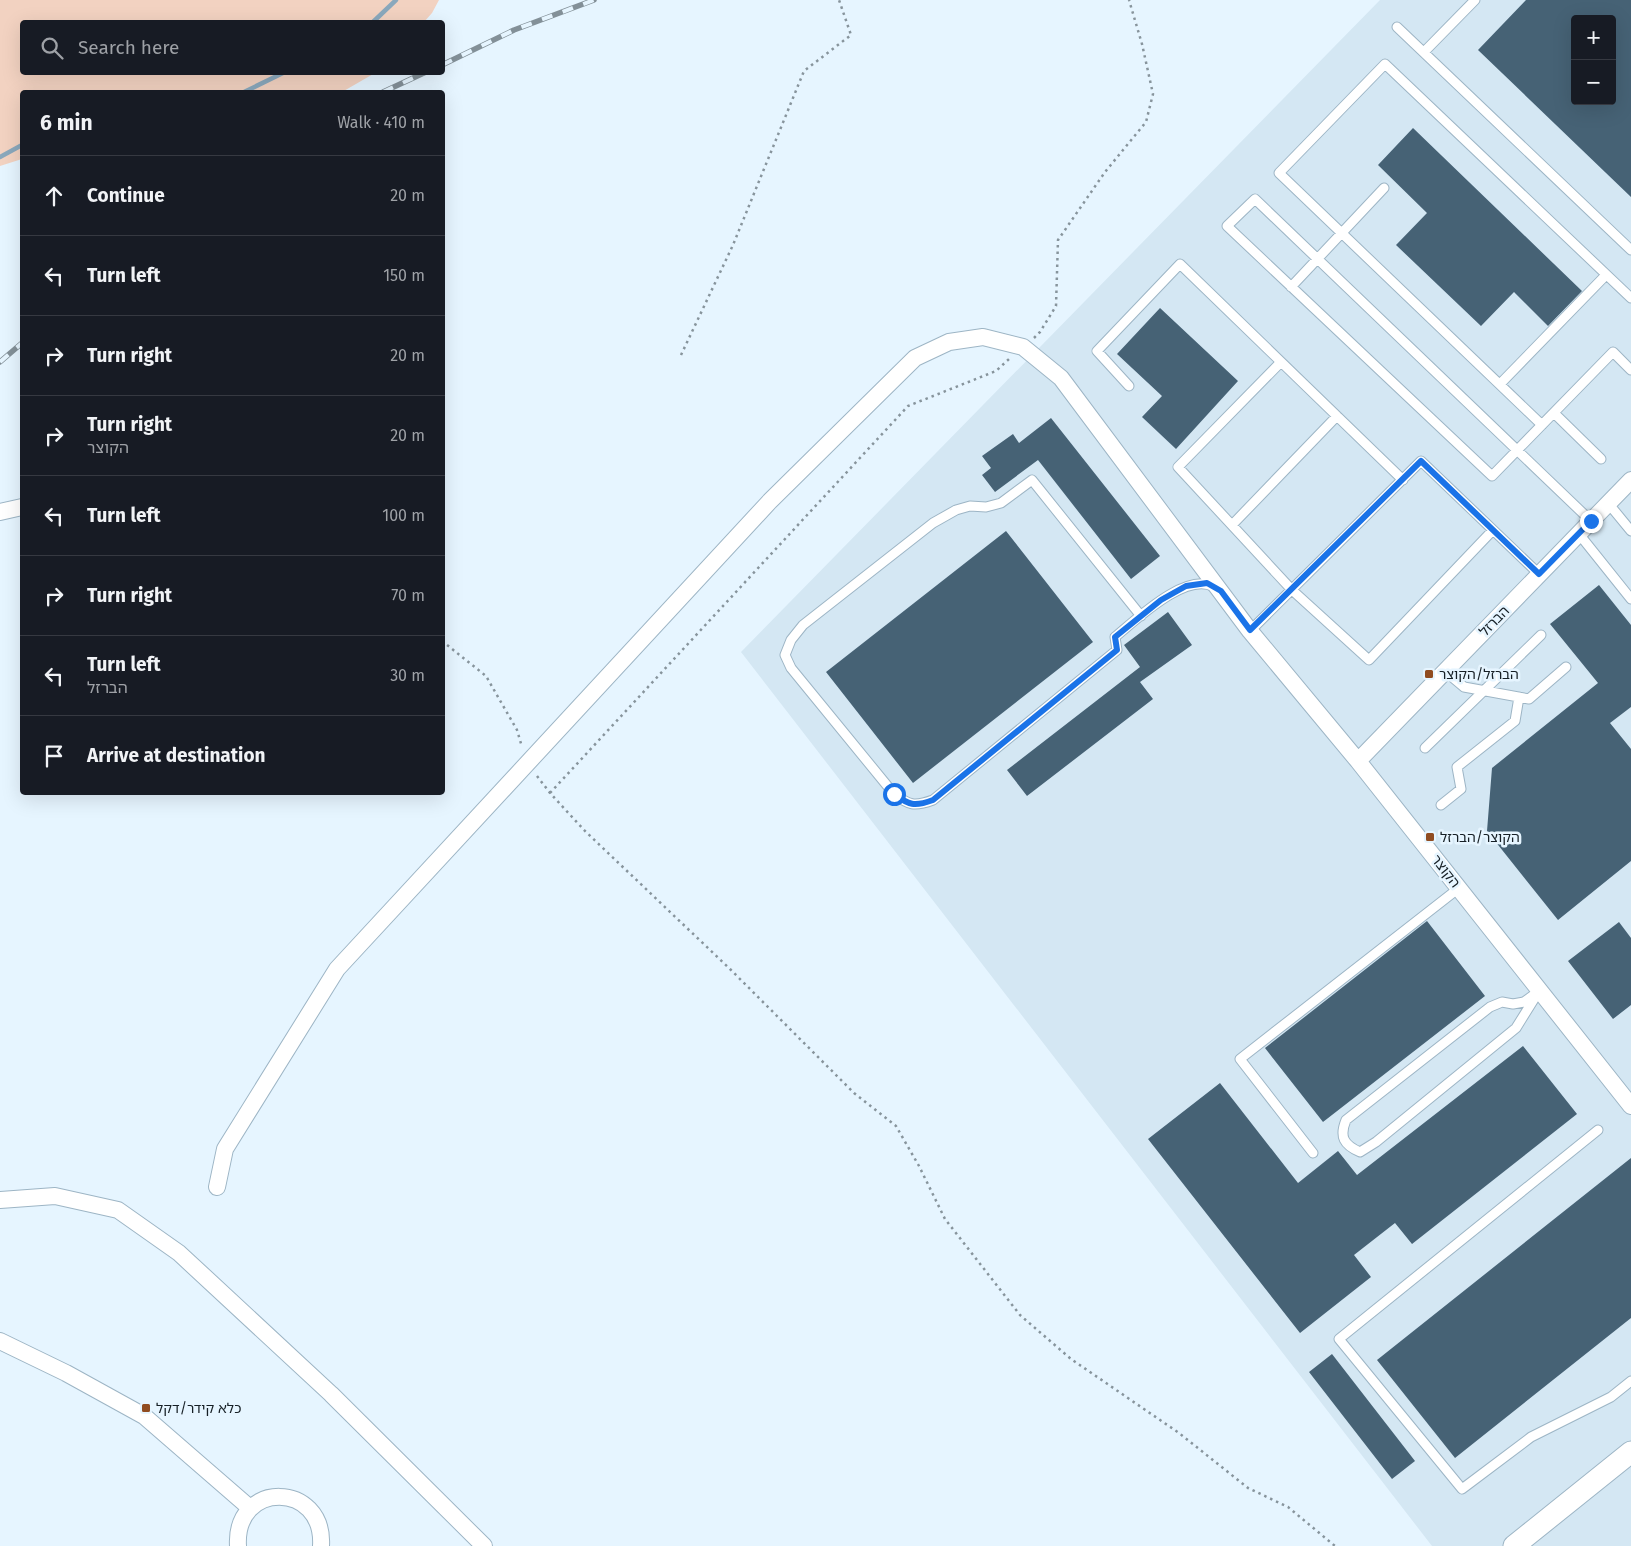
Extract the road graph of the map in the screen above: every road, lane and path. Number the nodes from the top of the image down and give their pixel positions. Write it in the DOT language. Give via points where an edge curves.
graph roads {
  1 [pos="839,0"];
  2 [pos="1129,0"];
  3 [pos="1475,0"];
  4 [pos="1397,26"];
  5 [pos="1424,52"];
  6 [pos="1384,188"];
  7 [pos="1341,233"];
  8 [pos="1631,250"];
  9 [pos="1317,259"];
  10 [pos="1606,275"];
  11 [pos="1291,286"];
  12 [pos="1631,298"];
  13 [pos="1023,347"];
  14 [pos="681,355"];
  15 [pos="1281,362"];
  16 [pos="1631,370"];
  17 [pos="1500,384"];
  18 [pos="1129,386"];
  19 [pos="1554,413"];
  20 [pos="1337,416"];
  21 [pos="1542,424"];
  22 [pos="1517,450"];
  23 [pos="1602,459"];
  24 [pos="1403,480"];
  25 [pos="1631,480"];
  26 [pos="1608,503"];
  27 [pos="20,507"];
  28 [pos="0,512"];
  29 [pos="1591,521"];
  30 [pos="1232,525"];
  31 [pos="1493,530"];
  32 [pos="1631,531"];
  33 [pos="1578,534"];
  34 [pos="1539,574"];
  35 [pos="1292,590"];
  36 [pos="1221,591"];
  37 [pos="1631,599"];
  38 [pos="1141,616"];
  39 [pos="1250,630"];
  40 [pos="1541,635"];
  41 [pos="445,643"];
  42 [pos="1566,667"];
  43 [pos="1445,671"];
  44 [pos="1484,690"];
  45 [pos="1519,697"];
  46 [pos="1424,748"];
  47 [pos="1358,761"];
  48 [pos="528,763"];
  49 [pos="550,793"];
  50 [pos="1441,804"];
  51 [pos="1459,888"];
  52 [pos="1539,991"];
  53 [pos="1631,1106"];
  54 [pos="1598,1130"];
  55 [pos="1313,1153"];
  56 [pos="217,1187"];
  57 [pos="0,1200"];
  58 [pos="0,1340"];
  59 [pos="1631,1381"];
  60 [pos="1631,1452"];
  61 [pos="250,1508"];
  62 [pos="238,1546"];
  63 [pos="320,1546"];
  64 [pos="484,1546"];
  65 [pos="1335,1546"];
  66 [pos="1514,1546"];
  1 -- 14 [label="path" via="851,35 804,71 733,245"];
  2 -- 13 [label="path" via="1153,94 1146,122 1105,172 1058,240 1056,306 1040,332"];
  3 -- 5 [label="lane"];
  4 -- 5 [label="lane"];
  5 -- 8 [label="lane"];
  6 -- 7 [label="lane"];
  7 -- 9 [label="lane"];
  7 -- 10 [label="lane" via="1279,173 1386,64"];
  7 -- 17 [label="lane"];
  9 -- 11 [label="lane"];
  9 -- 11 [label="lane" via="1255,199 1227,226"];
  9 -- 22 [label="lane"];
  10 -- 12 [label="lane"];
  10 -- 17 [label="lane"];
  11 -- 22 [label="lane" via="1492,476"];
  13 -- 36 [label="street, הקוצר" via="1061,378"];
  13 -- 48 [label="street" via="983,337 949,342 915,358 770,501"];
  13 -- 49 [label="path" via="996,371 908,406"];
  15 -- 18 [label="lane" via="1180,264 1097,351"];
  15 -- 20 [label="lane"];
  15 -- 30 [label="lane" via="1178,467"];
  16 -- 19 [label="lane" via="1613,352"];
  17 -- 21 [label="lane"];
  19 -- 21 [label="lane"];
  19 -- 23 [label="lane"];
  20 -- 24 [label="lane"];
  20 -- 30 [label="lane"];
  21 -- 22 [label="lane"];
  22 -- 29 [label="lane"];
  24 -- 31 [label="lane" via="1421,461"];
  24 -- 35 [label="lane"];
  25 -- 26 [label="street, הברזל"];
  26 -- 29 [label="street, הברזל"];
  26 -- 32 [label="lane"];
  27 -- 28 [label="street"];
  29 -- 33 [label="street, הברזל"];
  30 -- 35 [label="lane"];
  31 -- 34 [label="lane"];
  31 -- 35 [label="lane" via="1369,660"];
  33 -- 34 [label="street, הברזל"];
  33 -- 37 [label="lane"];
  34 -- 43 [label="street, הברזל"];
  35 -- 39 [label="lane"];
  36 -- 38 [label="lane" via="1207,583 1186,586"];
  36 -- 39 [label="street, הקוצר"];
  38 -- 38 [label="lane" via="1032,480 1001,503 956,510 933,523 803,625 791,640 785,655 791,668 894,794 906,803 919,805 933,800 1117,650 1115,637"];
  39 -- 47 [label="street, הקוצר"];
  40 -- 44 [label="lane"];
  41 -- 48 [label="path" via="486,676 517,730"];
  42 -- 45 [label="lane" via="1528,699"];
  43 -- 44 [label="lane" via="1464,687"];
  43 -- 47 [label="street, הברזל"];
  44 -- 45 [label="lane"];
  44 -- 46 [label="lane"];
  45 -- 50 [label="lane" via="1515,721 1457,767 1461,789"];
  47 -- 51 [label="street, הקוצר"];
  48 -- 49 [label="path"];
  48 -- 56 [label="street" via="336,969 225,1149"];
  49 -- 65 [label="path" via="854,1093 896,1126 945,1220 1020,1315 1071,1359 1179,1433 1248,1488 1288,1508"];
  51 -- 52 [label="street, הקוצר"];
  51 -- 55 [label="lane" via="1240,1059"];
  52 -- 52 [label="lane" via="1524,1002 1502,1002 1490,1007 1346,1120 1343,1138 1350,1148 1360,1152 1376,1142 1516,1028"];
  52 -- 53 [label="street, הקוצר"];
  54 -- 59 [label="lane" via="1339,1340 1462,1488 1531,1437 1611,1397"];
  57 -- 64 [label="street" via="55,1196 118,1210 178,1253 330,1394"];
  58 -- 61 [label="street" via="144,1416"];
  60 -- 66 [label="street"];
  61 -- 62 [label="street" via="241,1520"];
  61 -- 63 [label="street" via="274,1496 300,1502 311,1510 318,1522"];
}
